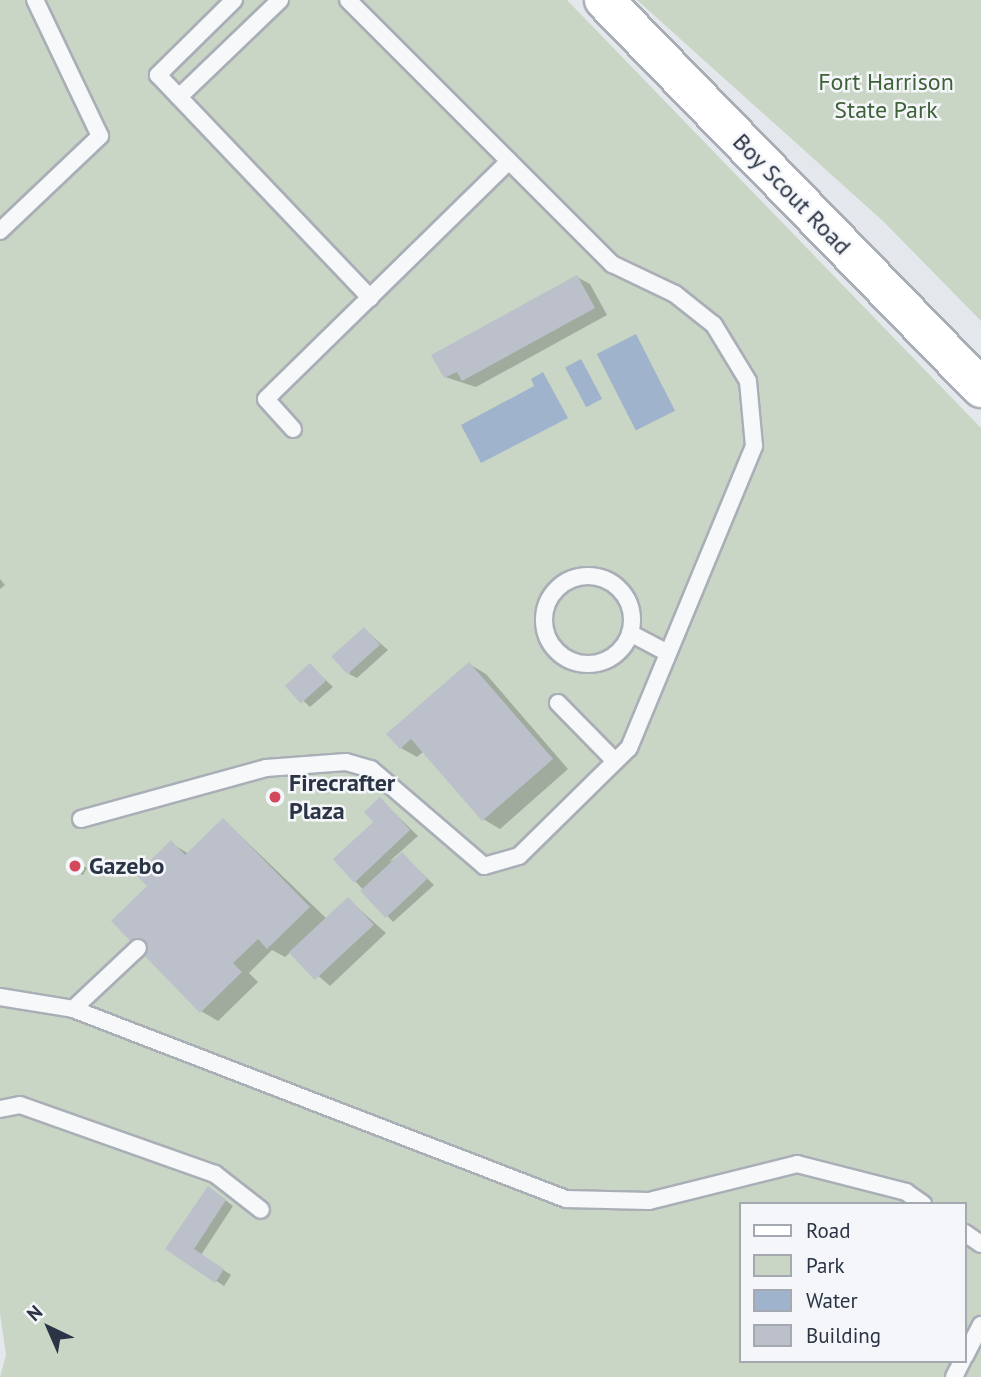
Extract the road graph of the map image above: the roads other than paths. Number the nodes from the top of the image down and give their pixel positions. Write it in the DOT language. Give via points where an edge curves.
graph roads {
  1 [pos="35,0"];
  2 [pos="234,0"];
  3 [pos="280,0"];
  4 [pos="348,0"];
  5 [pos="604,0"];
  6 [pos="179,97"];
  7 [pos="509,162"];
  8 [pos="0,231"];
  9 [pos="370,298"];
  10 [pos="981,388"];
  11 [pos="293,429"];
  12 [pos="630,633"];
  13 [pos="668,653"];
  14 [pos="558,703"];
  15 [pos="615,761"];
  16 [pos="82,819"];
  17 [pos="138,948"];
  18 [pos="0,997"];
  19 [pos="73,1009"];
  20 [pos="0,1109"];
  21 [pos="920,1202"];
  22 [pos="261,1210"];
  23 [pos="981,1325"];
  24 [pos="967,1352"];
  1 -- 8 [label="lane" via="100,136"];
  2 -- 6 [label="lane" via="158,75"];
  3 -- 6 [label="lane"];
  4 -- 7 [label="lane"];
  5 -- 10 [label="street, Boy Scout Road"];
  6 -- 9 [label="lane"];
  7 -- 9 [label="lane"];
  7 -- 13 [label="lane" via="612,264 675,294 713,325 748,381 754,446"];
  9 -- 11 [label="lane" via="266,399"];
  12 -- 12 [label="lane" via="629,603 595,576 566,582 547,605 551,645 573,662 601,662"];
  12 -- 13 [label="lane"];
  13 -- 15 [label="lane" via="629,748"];
  14 -- 15 [label="lane"];
  15 -- 16 [label="lane" via="519,856 484,866 371,769 346,761 266,768"];
  17 -- 19 [label="lane"];
  18 -- 19 [label="lane"];
  19 -- 21 [label="lane" via="566,1199 649,1201 797,1164 906,1192"];
  20 -- 22 [label="lane" via="20,1105 215,1174"];
  23 -- 24 [label="lane"];
}
